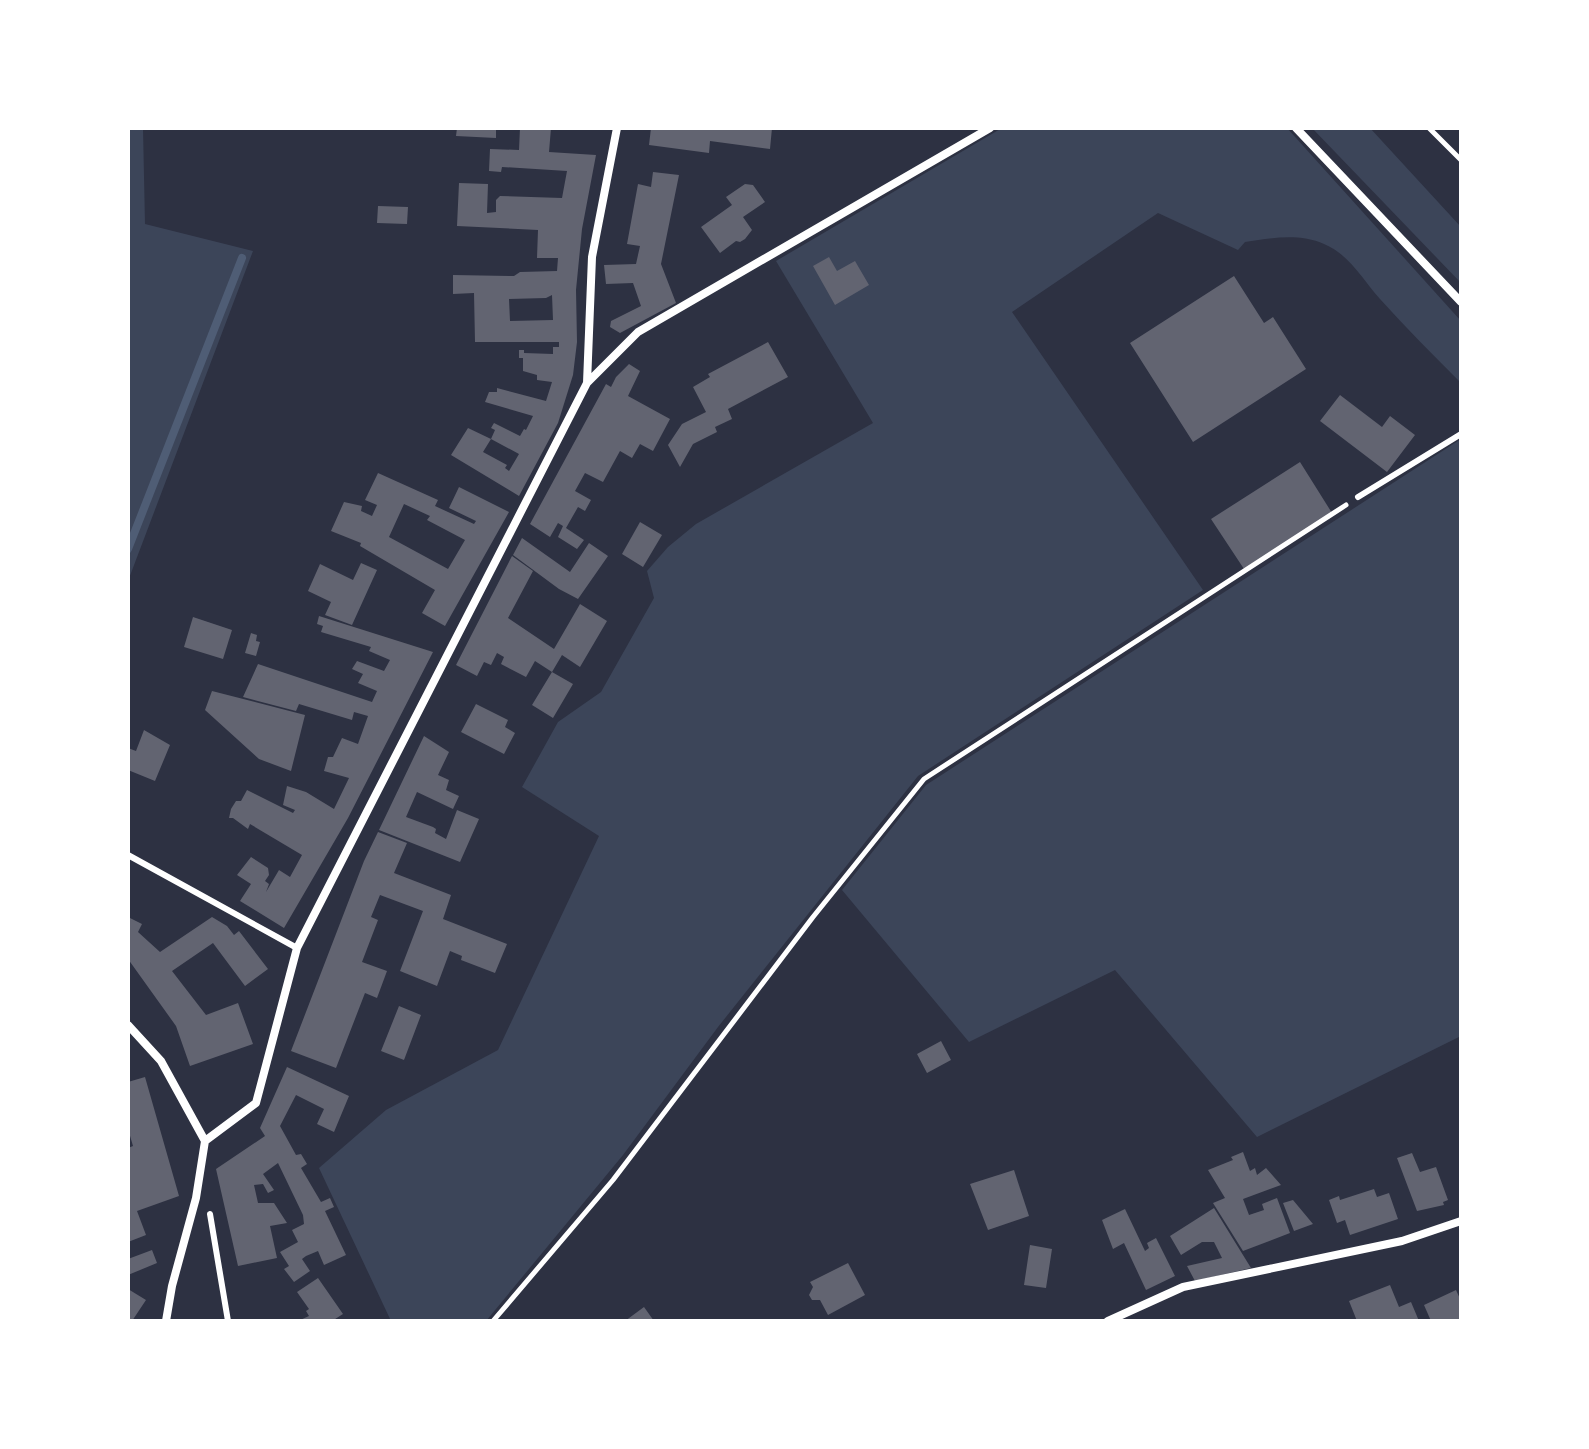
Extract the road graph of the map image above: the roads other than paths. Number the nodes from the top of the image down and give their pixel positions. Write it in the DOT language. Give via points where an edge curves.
graph roads {
  1 [pos="617,128"];
  2 [pos="990,128"];
  3 [pos="1296,128"];
  4 [pos="1461,302"];
  5 [pos="587,383"];
  6 [pos="1461,434"];
  7 [pos="1358,497"];
  8 [pos="128,855"];
  9 [pos="297,948"];
  10 [pos="128,1025"];
  11 [pos="205,1141"];
  12 [pos="210,1214"];
  13 [pos="1461,1221"];
  14 [pos="166,1321"];
  15 [pos="228,1321"];
  16 [pos="1108,1321"];
  1 -- 5 [label="street" via="592,257"];
  2 -- 5 [label="street" via="638,332"];
  3 -- 4 [label="street"];
  5 -- 9 [label="street"];
  6 -- 7 [label="lane"];
  8 -- 9 [label="lane"];
  9 -- 11 [label="street" via="256,1103"];
  10 -- 11 [label="street" via="161,1061"];
  11 -- 14 [label="street"];
  12 -- 15 [label="lane"];
  13 -- 16 [label="street" via="1402,1241 1183,1287"];
}
